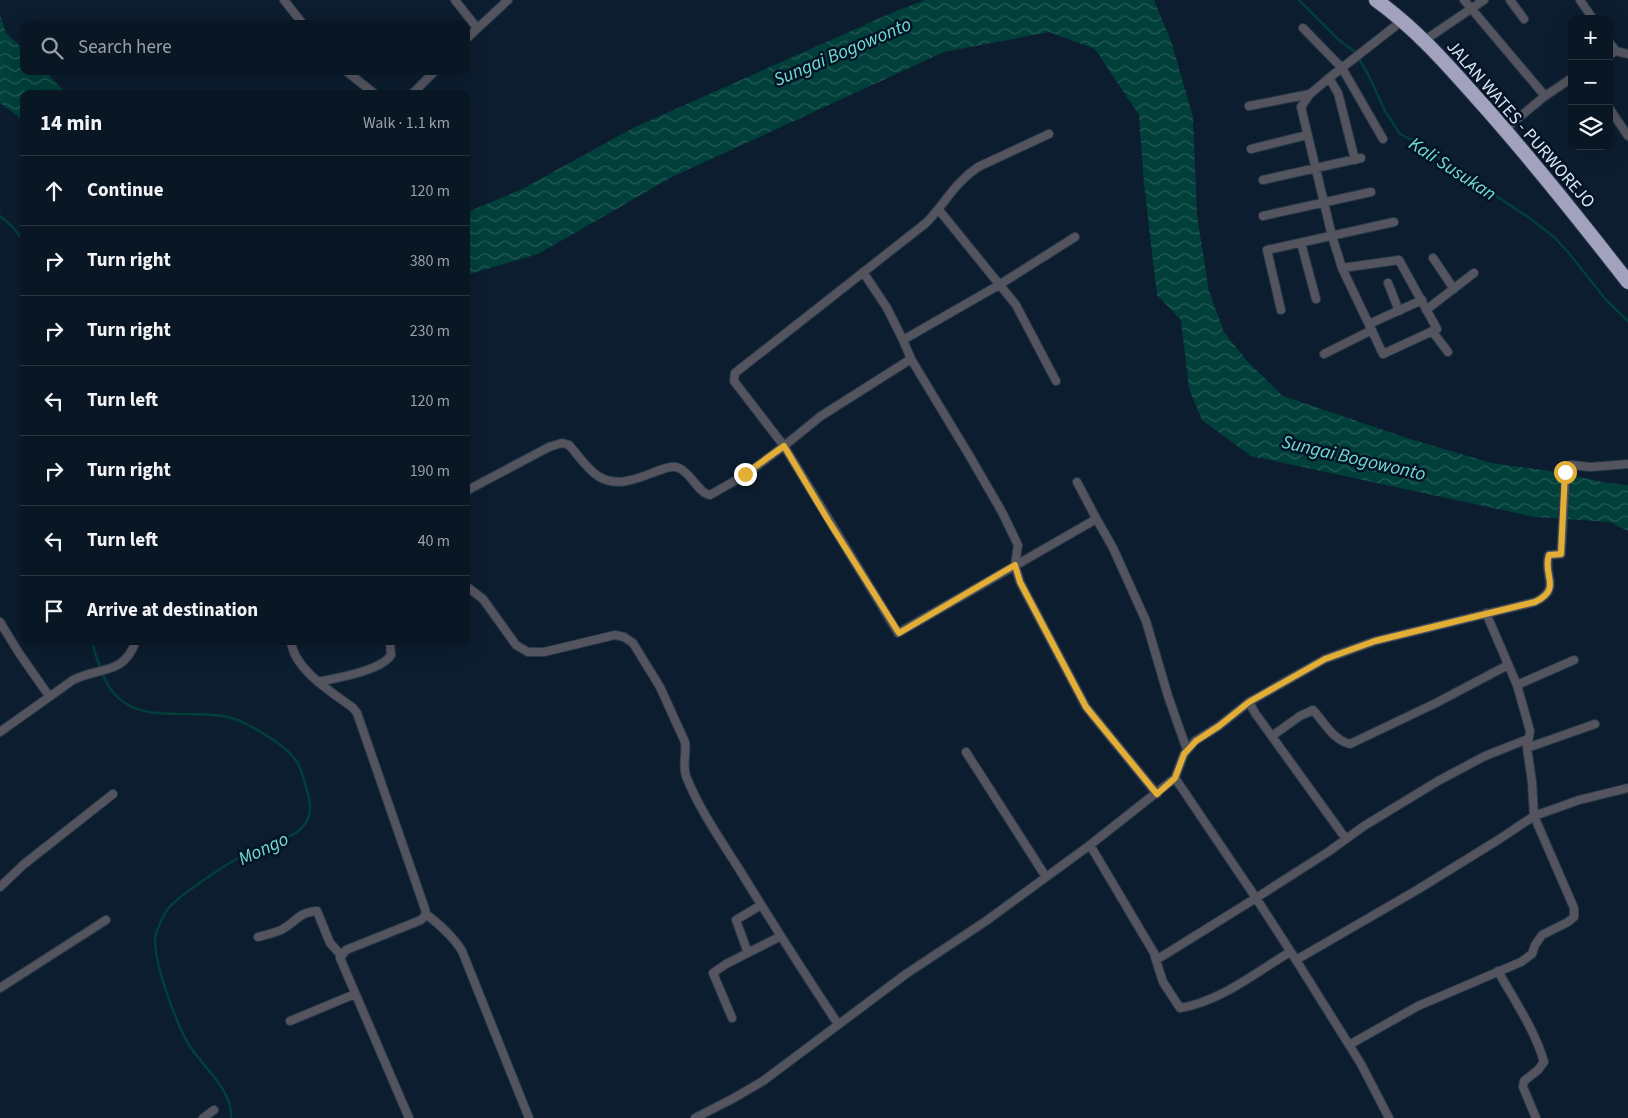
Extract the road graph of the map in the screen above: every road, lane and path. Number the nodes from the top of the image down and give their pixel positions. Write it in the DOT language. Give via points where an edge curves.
graph roads {
  1 [pos="284,0"];
  2 [pos="455,0"];
  3 [pos="508,0"];
  4 [pos="1376,0"];
  5 [pos="1464,0"];
  6 [pos="1484,0"];
  7 [pos="1510,0"];
  8 [pos="1580,0"];
  9 [pos="1472,8"];
  10 [pos="1590,15"];
  11 [pos="1524,19"];
  12 [pos="300,20"];
  13 [pos="1402,20"];
  14 [pos="477,28"];
  15 [pos="1303,28"];
  16 [pos="470,35"];
  17 [pos="1425,40"];
  18 [pos="1613,53"];
  19 [pos="1628,54"];
  20 [pos="1342,68"];
  21 [pos="351,75"];
  22 [pos="431,75"];
  23 [pos="1329,78"];
  24 [pos="1568,81"];
  25 [pos="370,90"];
  26 [pos="416,90"];
  27 [pos="1310,94"];
  28 [pos="1545,96"];
  29 [pos="1249,106"];
  30 [pos="1613,114"];
  31 [pos="1505,129"];
  32 [pos="1049,134"];
  33 [pos="1307,135"];
  34 [pos="1628,136"];
  35 [pos="1383,139"];
  36 [pos="1251,149"];
  37 [pos="1317,169"];
  38 [pos="1263,180"];
  39 [pos="1371,192"];
  40 [pos="1324,203"];
  41 [pos="939,210"];
  42 [pos="1263,216"];
  43 [pos="1394,222"];
  44 [pos="1332,236"];
  45 [pos="1075,237"];
  46 [pos="1301,243"];
  47 [pos="1433,258"];
  48 [pos="1342,268"];
  49 [pos="863,272"];
  50 [pos="1474,273"];
  51 [pos="1388,282"];
  52 [pos="1628,282"];
  53 [pos="999,284"];
  54 [pos="1454,289"];
  55 [pos="1316,299"];
  56 [pos="1422,300"];
  57 [pos="1281,310"];
  58 [pos="1426,310"];
  59 [pos="1399,311"];
  60 [pos="1371,327"];
  61 [pos="1432,331"];
  62 [pos="904,340"];
  63 [pos="1448,352"];
  64 [pos="1324,354"];
  65 [pos="911,359"];
  66 [pos="1056,381"];
  67 [pos="784,446"];
  68 [pos="1628,464"];
  69 [pos="1077,482"];
  70 [pos="470,489"];
  71 [pos="1096,518"];
  72 [pos="1015,565"];
  73 [pos="470,589"];
  74 [pos="1486,613"];
  75 [pos="0,622"];
  76 [pos="135,645"];
  77 [pos="292,645"];
  78 [pos="390,645"];
  79 [pos="1574,660"];
  80 [pos="1508,665"];
  81 [pos="318,682"];
  82 [pos="1517,685"];
  83 [pos="49,696"];
  84 [pos="1249,702"];
  85 [pos="1595,724"];
  86 [pos="0,732"];
  87 [pos="1272,736"];
  88 [pos="1528,739"];
  89 [pos="1527,748"];
  90 [pos="1187,750"];
  91 [pos="966,752"];
  92 [pos="1175,778"];
  93 [pos="1628,788"];
  94 [pos="113,794"];
  95 [pos="1157,794"];
  96 [pos="1534,816"];
  97 [pos="1346,839"];
  98 [pos="1090,845"];
  99 [pos="1046,877"];
  100 [pos="0,887"];
  101 [pos="1256,898"];
  102 [pos="761,905"];
  103 [pos="426,914"];
  104 [pos="106,920"];
  105 [pos="780,936"];
  106 [pos="258,938"];
  107 [pos="1290,952"];
  108 [pos="748,953"];
  109 [pos="341,955"];
  110 [pos="1155,957"];
  111 [pos="1296,960"];
  112 [pos="1498,971"];
  113 [pos="0,988"];
  114 [pos="356,994"];
  115 [pos="732,1018"];
  116 [pos="290,1021"];
  117 [pos="838,1024"];
  118 [pos="1349,1045"];
  119 [pos="214,1110"];
  120 [pos="203,1118"];
  121 [pos="409,1118"];
  122 [pos="529,1118"];
  123 [pos="695,1118"];
  124 [pos="1389,1118"];
  125 [pos="1536,1118"];
  1 -- 12 [label="street"];
  2 -- 14 [label="street"];
  3 -- 14 [label="street"];
  4 -- 13 [label="highway, JALAN WATES - PURWOREJO"];
  5 -- 9 [label="street"];
  6 -- 9 [label="street"];
  7 -- 11 [label="street"];
  8 -- 10 [label="street"];
  9 -- 17 [label="street"];
  9 -- 28 [label="street"];
  13 -- 17 [label="highway, JALAN WATES - PURWOREJO"];
  13 -- 20 [label="street"];
  14 -- 16 [label="street"];
  15 -- 20 [label="street"];
  17 -- 31 [label="highway, JALAN WATES - PURWOREJO"];
  18 -- 19 [label="street"];
  20 -- 23 [label="street"];
  20 -- 35 [label="street"];
  21 -- 25 [label="street"];
  22 -- 26 [label="street"];
  23 -- 27 [label="street"];
  23 -- 37 [label="street" via="1338,93 1358,159"];
  24 -- 28 [label="street"];
  27 -- 29 [label="street"];
  27 -- 33 [label="street" via="1301,107"];
  28 -- 31 [label="street"];
  30 -- 34 [label="street"];
  31 -- 52 [label="highway, JALAN WATES - PURWOREJO"];
  32 -- 41 [label="street" via="978,167 955,187"];
  33 -- 36 [label="street"];
  33 -- 37 [label="street"];
  37 -- 38 [label="street"];
  37 -- 40 [label="street"];
  39 -- 40 [label="street"];
  40 -- 42 [label="street"];
  40 -- 44 [label="street"];
  41 -- 49 [label="street"];
  41 -- 53 [label="street"];
  43 -- 44 [label="street"];
  44 -- 46 [label="street"];
  44 -- 48 [label="street"];
  45 -- 53 [label="street"];
  46 -- 55 [label="street"];
  46 -- 57 [label="street" via="1267,250"];
  47 -- 54 [label="street"];
  48 -- 56 [label="street" via="1399,260"];
  48 -- 60 [label="street"];
  49 -- 62 [label="street"];
  49 -- 67 [label="street" via="734,375 734,382"];
  50 -- 54 [label="street"];
  51 -- 59 [label="street"];
  53 -- 62 [label="street"];
  53 -- 66 [label="street" via="1016,306"];
  54 -- 58 [label="street"];
  56 -- 58 [label="street"];
  56 -- 59 [label="street"];
  58 -- 61 [label="street" via="1437,329"];
  59 -- 60 [label="street"];
  60 -- 61 [label="street" via="1383,354"];
  60 -- 64 [label="street"];
  61 -- 63 [label="street"];
  62 -- 65 [label="street"];
  65 -- 67 [label="street" via="820,416"];
  65 -- 72 [label="street" via="1002,512 1018,545"];
  67 -- 70 [label="street" via="710,495 704,494 691,477 676,467 623,482 606,480 597,476 569,445 562,443"];
  67 -- 72 [label="street" via="898,632"];
  68 -- 74 [label="street" via="1566,467 1561,554 1549,555 1551,586 1548,593 1535,602"];
  69 -- 71 [label="street"];
  71 -- 72 [label="street"];
  71 -- 90 [label="street" via="1146,621"];
  72 -- 95 [label="street" via="1020,582 1086,707"];
  73 -- 102 [label="street" via="483,599 516,644 528,652 553,651 615,635 633,642 660,687 686,747 686,775 709,820"];
  74 -- 80 [label="street"];
  74 -- 84 [label="street" via="1375,641 1325,659"];
  75 -- 83 [label="street"];
  76 -- 83 [label="street" via="132,653 117,666 82,676"];
  77 -- 81 [label="street" via="296,657"];
  78 -- 81 [label="street" via="391,655 385,662"];
  79 -- 82 [label="street"];
  80 -- 82 [label="street"];
  80 -- 87 [label="street" via="1350,744 1335,736 1312,710"];
  81 -- 103 [label="street" via="357,713"];
  82 -- 88 [label="street" via="1530,731"];
  83 -- 86 [label="street"];
  84 -- 87 [label="street"];
  84 -- 90 [label="street"];
  85 -- 89 [label="street"];
  87 -- 97 [label="street"];
  88 -- 89 [label="street"];
  88 -- 97 [label="street" via="1485,756 1438,781"];
  89 -- 96 [label="street"];
  90 -- 92 [label="street"];
  91 -- 99 [label="street"];
  92 -- 95 [label="street"];
  92 -- 101 [label="street"];
  93 -- 96 [label="street"];
  94 -- 100 [label="street"];
  95 -- 98 [label="street"];
  96 -- 111 [label="street" via="1417,890"];
  96 -- 112 [label="street" via="1574,908 1574,917 1542,935 1527,958"];
  97 -- 101 [label="street"];
  98 -- 99 [label="street"];
  98 -- 110 [label="street"];
  99 -- 117 [label="street"];
  101 -- 107 [label="street"];
  101 -- 110 [label="street" via="1161,957"];
  102 -- 105 [label="street"];
  102 -- 108 [label="street" via="736,920"];
  103 -- 109 [label="street" via="413,924 346,950"];
  103 -- 122 [label="street" via="462,951"];
  104 -- 113 [label="street"];
  105 -- 108 [label="street"];
  105 -- 117 [label="street"];
  106 -- 109 [label="street" via="281,930 298,915 317,911 330,943"];
  107 -- 110 [label="street" via="1219,995 1180,1008 1163,982"];
  107 -- 111 [label="street"];
  108 -- 115 [label="street" via="713,973"];
  109 -- 114 [label="street" via="340,961"];
  111 -- 118 [label="street"];
  112 -- 118 [label="street" via="1418,1006"];
  112 -- 125 [label="street" via="1532,1032 1544,1062 1524,1081 1523,1087"];
  114 -- 116 [label="street"];
  114 -- 121 [label="street"];
  117 -- 123 [label="street" via="763,1081"];
  118 -- 124 [label="street"];
  119 -- 120 [label="street"];
}
